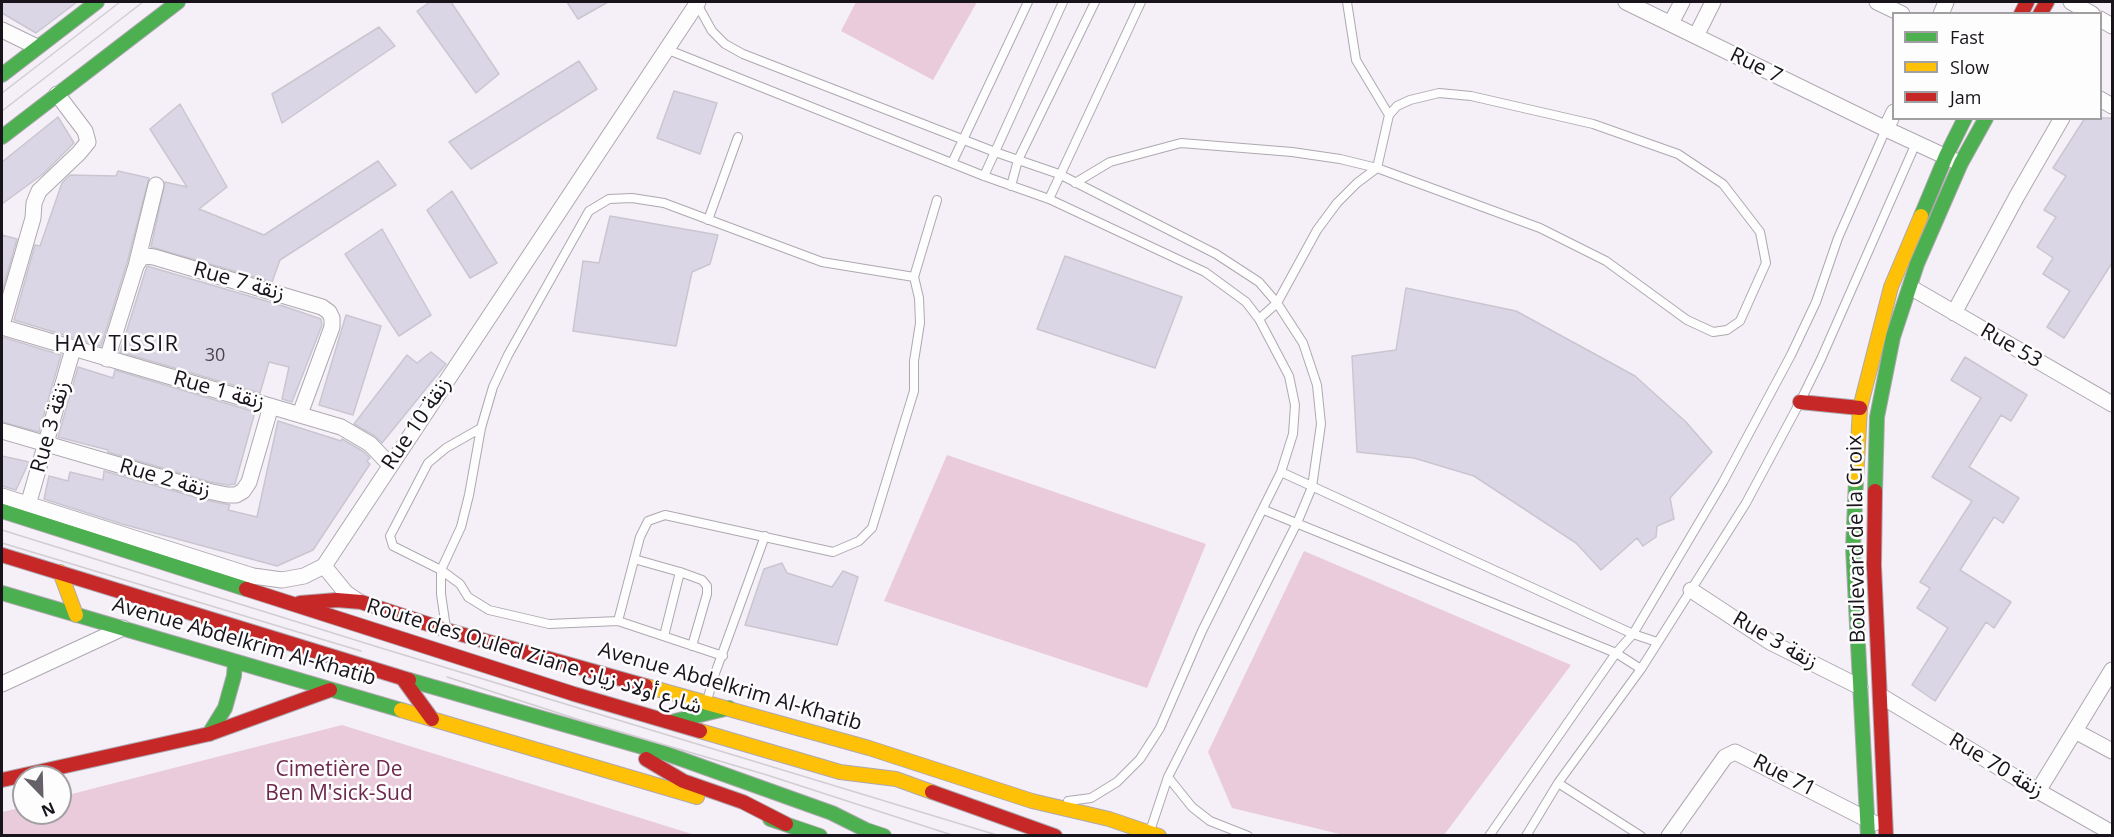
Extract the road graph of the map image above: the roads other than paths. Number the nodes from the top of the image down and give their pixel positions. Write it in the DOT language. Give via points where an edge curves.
graph roads {
  1 [pos="97,2"];
  2 [pos="178,2"];
  3 [pos="697,2"];
  4 [pos="1028,2"];
  5 [pos="1063,2"];
  6 [pos="1095,2"];
  7 [pos="1141,2"];
  8 [pos="1347,2"];
  9 [pos="1626,2"];
  10 [pos="1682,2"];
  11 [pos="1713,2"];
  12 [pos="1877,2"];
  13 [pos="2071,2"];
  14 [pos="1898,12"];
  15 [pos="2088,12"];
  16 [pos="1671,23"];
  17 [pos="2,30"];
  18 [pos="1696,36"];
  19 [pos="37,47"];
  20 [pos="666,49"];
  21 [pos="2,75"];
  22 [pos="57,94"];
  23 [pos="1892,114"];
  24 [pos="1389,115"];
  25 [pos="1964,120"];
  26 [pos="1985,120"];
  27 [pos="2061,120"];
  28 [pos="1886,129"];
  29 [pos="2,137"];
  30 [pos="738,137"];
  31 [pos="963,139"];
  32 [pos="1916,143"];
  33 [pos="995,152"];
  34 [pos="1946,156"];
  35 [pos="1018,160"];
  36 [pos="1961,163"];
  37 [pos="952,164"];
  38 [pos="1377,168"];
  39 [pos="1059,174"];
  40 [pos="984,176"];
  41 [pos="1075,183"];
  42 [pos="156,185"];
  43 [pos="1011,186"];
  44 [pos="1049,199"];
  45 [pos="937,200"];
  46 [pos="708,220"];
  47 [pos="136,266"];
  48 [pos="914,277"];
  49 [pos="1910,287"];
  50 [pos="1277,303"];
  51 [pos="1954,313"];
  52 [pos="1259,319"];
  53 [pos="2,326"];
  54 [pos="73,349"];
  55 [pos="107,358"];
  56 [pos="1800,402"];
  57 [pos="2112,404"];
  58 [pos="271,406"];
  59 [pos="1860,408"];
  60 [pos="300,414"];
  61 [pos="481,428"];
  62 [pos="2,431"];
  63 [pos="47,445"];
  64 [pos="390,465"];
  65 [pos="1281,472"];
  66 [pos="1312,487"];
  67 [pos="2,496"];
  68 [pos="28,505"];
  69 [pos="1264,510"];
  70 [pos="2,511"];
  71 [pos="1297,523"];
  72 [pos="765,536"];
  73 [pos="2,555"];
  74 [pos="634,559"];
  75 [pos="324,566"];
  76 [pos="441,570"];
  77 [pos="60,572"];
  78 [pos="680,572"];
  79 [pos="1691,590"];
  80 [pos="2,593"];
  81 [pos="361,602"];
  82 [pos="285,603"];
  83 [pos="76,615"];
  84 [pos="618,621"];
  85 [pos="123,628"];
  86 [pos="446,630"];
  87 [pos="1633,634"];
  88 [pos="664,636"];
  89 [pos="1657,642"];
  90 [pos="692,646"];
  91 [pos="1616,653"];
  92 [pos="723,656"];
  93 [pos="235,662"];
  94 [pos="1641,669"];
  95 [pos="2112,670"];
  96 [pos="404,678"];
  97 [pos="2,684"];
  98 [pos="1860,687"];
  99 [pos="330,690"];
  100 [pos="1881,696"];
  101 [pos="707,702"];
  102 [pos="729,708"];
  103 [pos="432,719"];
  104 [pos="672,722"];
  105 [pos="2075,731"];
  106 [pos="209,734"];
  107 [pos="618,739"];
  108 [pos="2112,751"];
  109 [pos="1168,777"];
  110 [pos="2,780"];
  111 [pos="1558,783"];
  112 [pos="2038,791"];
  113 [pos="1032,801"];
  114 [pos="1868,819"];
  115 [pos="786,824"];
  116 [pos="2112,833"];
  117 [pos="1153,834"];
  118 [pos="1889,834"];
  119 [pos="820,836"];
  120 [pos="884,836"];
  121 [pos="1055,836"];
  122 [pos="1248,836"];
  123 [pos="1489,836"];
  124 [pos="1526,836"];
  125 [pos="1641,836"];
  126 [pos="1670,836"];
  127 [pos="1868,836"];
  1 -- 19 [label="main road"];
  2 -- 22 [label="main road"];
  3 -- 20 [label="street, Rue 10 زنقة"];
  3 -- 31 [label="lane" via="712,31 743,54"];
  4 -- 31 [label="lane"];
  5 -- 33 [label="lane"];
  6 -- 35 [label="lane"];
  7 -- 39 [label="lane"];
  8 -- 24 [label="lane" via="1356,60"];
  9 -- 16 [label="street, Rue 7"];
  10 -- 16 [label="street"];
  11 -- 18 [label="street"];
  12 -- 14 [label="street"];
  13 -- 15 [label="street"];
  16 -- 18 [label="street, Rue 7"];
  17 -- 19 [label="street"];
  18 -- 28 [label="street, Rue 7"];
  19 -- 21 [label="main road"];
  20 -- 37 [label="lane"];
  20 -- 64 [label="street, Rue 10 زنقة"];
  22 -- 29 [label="main road"];
  22 -- 53 [label="street" via="85,131 88,142 39,191"];
  23 -- 28 [label="street"];
  24 -- 38 [label="lane"];
  24 -- 38 [label="lane" via="1410,100 1438,93 1471,96 1593,124 1678,154 1723,184 1760,232 1766,263 1740,321 1727,330 1713,332 1687,320 1606,261 1540,228"];
  25 -- 34 [label="main road, Boulevard de la Croix"];
  26 -- 36 [label="main road, Boulevard de la Croix"];
  27 -- 51 [label="street"];
  28 -- 32 [label="street, Rue 7"];
  28 -- 87 [label="lane" via="1791,355 1723,482"];
  30 -- 46 [label="lane"];
  31 -- 33 [label="lane"];
  31 -- 37 [label="lane"];
  32 -- 34 [label="street, Rue 7"];
  32 -- 56 [label="lane"];
  33 -- 35 [label="lane"];
  33 -- 40 [label="lane"];
  34 -- 36 [label="street, Rue 7"];
  34 -- 59 [label="main road, Boulevard de la Croix" via="1886,302"];
  35 -- 39 [label="lane"];
  35 -- 43 [label="lane"];
  36 -- 49 [label="main road, Boulevard de la Croix"];
  37 -- 40 [label="lane"];
  38 -- 41 [label="lane" via="1292,152 1181,143 1110,162"];
  38 -- 50 [label="lane" via="1337,203 1317,230"];
  39 -- 41 [label="lane"];
  39 -- 44 [label="lane"];
  40 -- 43 [label="lane"];
  41 -- 50 [label="lane" via="1216,254 1259,282"];
  42 -- 47 [label="street"];
  43 -- 44 [label="lane"];
  44 -- 52 [label="lane" via="1205,272 1246,302"];
  45 -- 48 [label="lane"];
  46 -- 48 [label="lane" via="822,262"];
  46 -- 61 [label="lane" via="664,203 632,198 609,199 589,211 508,355"];
  47 -- 55 [label="street"];
  47 -- 60 [label="street, Rue 7 زنقة" via="140,259 154,257 329,312 332,327"];
  48 -- 72 [label="lane" via="920,323 914,361 915,391 872,528 859,541 833,552"];
  49 -- 51 [label="street, Rue 53"];
  49 -- 100 [label="main road, Boulevard de la Croix" via="1893,338 1877,417 1874,565"];
  50 -- 52 [label="lane"];
  50 -- 66 [label="lane" via="1303,343 1317,385 1321,424"];
  51 -- 57 [label="street, Rue 53"];
  52 -- 65 [label="lane" via="1289,376 1295,405 1293,434"];
  53 -- 54 [label="street, Rue 1 زنقة"];
  54 -- 55 [label="street, Rue 1 زنقة"];
  54 -- 63 [label="street, Rue 3 زنقة"];
  55 -- 58 [label="street, Rue 1 زنقة"];
  56 -- 59 [label="main road"];
  56 -- 79 [label="lane" via="1746,503"];
  58 -- 60 [label="street, Rue 1 زنقة"];
  58 -- 63 [label="street, Rue 2 زنقة" via="249,482 236,495 208,491"];
  59 -- 98 [label="main road, Boulevard de la Croix" via="1853,548"];
  60 -- 64 [label="street, Rue 1 زنقة" via="355,434"];
  61 -- 76 [label="lane" via="461,527"];
  61 -- 76 [label="lane" via="428,463 390,536 393,546"];
  62 -- 63 [label="street, Rue 2 زنقة"];
  63 -- 68 [label="street, Rue 3 زنقة"];
  64 -- 75 [label="street, Rue 10 زنقة"];
  65 -- 66 [label="lane"];
  65 -- 69 [label="lane"];
  66 -- 71 [label="lane"];
  66 -- 87 [label="lane"];
  67 -- 68 [label="street"];
  68 -- 75 [label="street" via="253,576 282,580 304,576"];
  69 -- 71 [label="lane"];
  69 -- 113 [label="lane" via="1202,631 1160,728 1140,759 1117,782 1091,798 1076,802"];
  70 -- 82 [label="main road, Route des Ouled Ziane شارع أولاد زيان"];
  71 -- 91 [label="lane"];
  71 -- 109 [label="lane"];
  72 -- 74 [label="lane" via="665,514 648,521"];
  72 -- 92 [label="lane"];
  73 -- 77 [label="main road"];
  74 -- 78 [label="lane"];
  74 -- 84 [label="lane"];
  75 -- 81 [label="street" via="346,593"];
  76 -- 84 [label="lane" via="460,584 468,597 489,610 549,624"];
  76 -- 86 [label="lane"];
  77 -- 83 [label="main road"];
  77 -- 96 [label="main road"];
  78 -- 88 [label="lane"];
  78 -- 90 [label="lane" via="702,580 707,586"];
  79 -- 89 [label="lane"];
  79 -- 98 [label="street, Rue 3 زنقة" via="1770,642"];
  80 -- 83 [label="main road, Avenue Abdelkrim Al-Khatib"];
  81 -- 82 [label="main road, Avenue Abdelkrim Al-Khatib"];
  81 -- 86 [label="main road, Avenue Abdelkrim Al-Khatib"];
  82 -- 104 [label="main road, Route des Ouled Ziane شارع أولاد زيان"];
  83 -- 85 [label="main road, Avenue Abdelkrim Al-Khatib"];
  84 -- 88 [label="lane"];
  85 -- 93 [label="main road, Avenue Abdelkrim Al-Khatib"];
  85 -- 97 [label="street"];
  86 -- 101 [label="main road, Avenue Abdelkrim Al-Khatib"];
  87 -- 89 [label="lane"];
  87 -- 91 [label="lane"];
  88 -- 90 [label="lane"];
  89 -- 94 [label="lane"];
  90 -- 92 [label="lane"];
  91 -- 94 [label="lane"];
  91 -- 123 [label="lane"];
  92 -- 101 [label="lane"];
  93 -- 99 [label="main road, Avenue Abdelkrim Al-Khatib"];
  93 -- 106 [label="main road" via="225,708"];
  94 -- 111 [label="lane"];
  95 -- 105 [label="street"];
  96 -- 103 [label="main road"];
  96 -- 107 [label="main road"];
  98 -- 114 [label="main road, Boulevard de la Croix"];
  99 -- 103 [label="main road, Avenue Abdelkrim Al-Khatib"];
  99 -- 106 [label="main road"];
  100 -- 112 [label="street, Rue 70 زنقة"];
  100 -- 118 [label="main road, Boulevard de la Croix"];
  101 -- 102 [label="main road, Avenue Abdelkrim Al-Khatib"];
  102 -- 104 [label="main road"];
  102 -- 113 [label="main road, Avenue Abdelkrim Al-Khatib"];
  103 -- 115 [label="main road, Avenue Abdelkrim Al-Khatib"];
  104 -- 121 [label="main road, Route des Ouled Ziane شارع أولاد زيان" via="840,772 896,779"];
  105 -- 108 [label="street"];
  105 -- 112 [label="street"];
  106 -- 110 [label="main road"];
  107 -- 115 [label="main road" via="683,781 743,802"];
  107 -- 120 [label="main road" via="832,813"];
  109 -- 117 [label="lane"];
  109 -- 122 [label="lane" via="1192,807 1210,821"];
  111 -- 124 [label="lane"];
  111 -- 125 [label="lane"];
  112 -- 116 [label="street, Rue 70 زنقة"];
  113 -- 117 [label="main road, Avenue Abdelkrim Al-Khatib"];
  114 -- 118 [label="street, Rue 71"];
  114 -- 126 [label="street, Rue 71" via="1732,752"];
  114 -- 127 [label="main road, Boulevard de la Croix"];
  115 -- 119 [label="main road, Avenue Abdelkrim Al-Khatib"];
}
